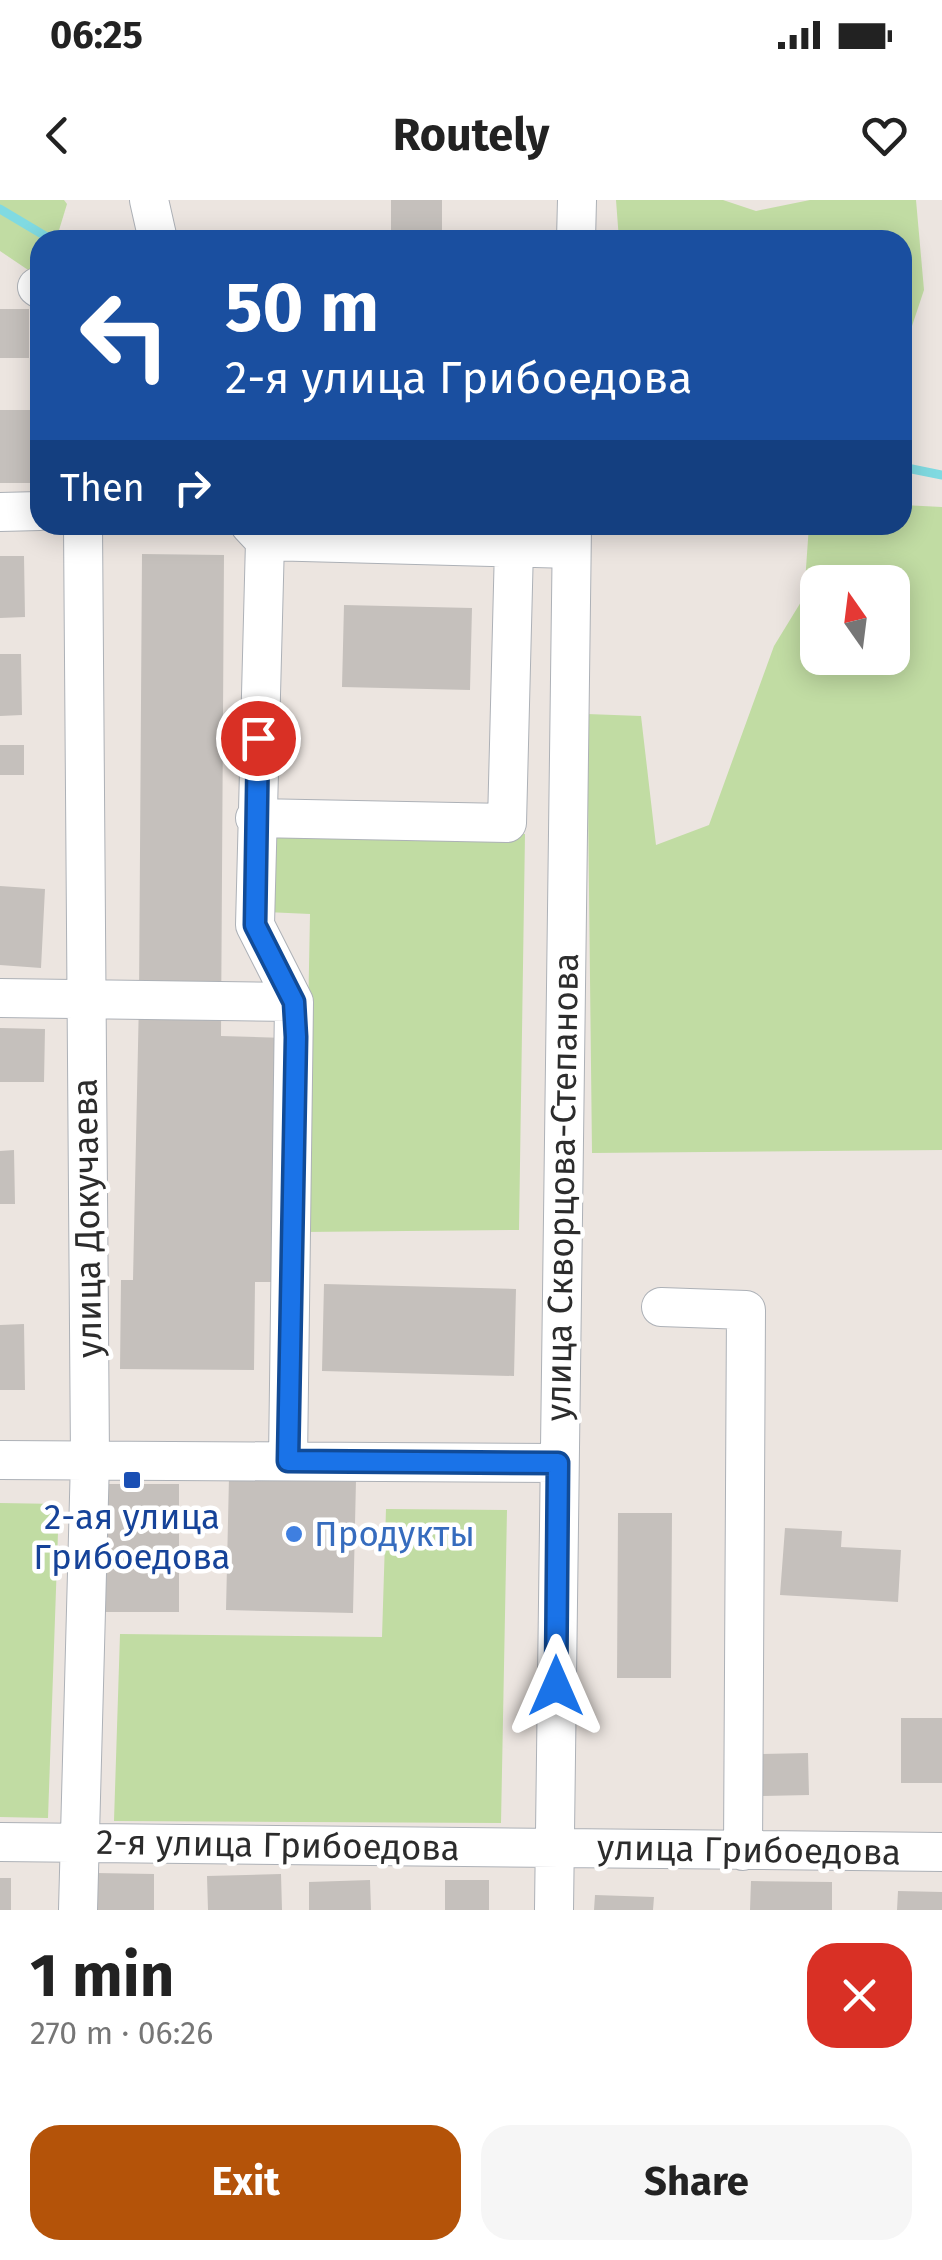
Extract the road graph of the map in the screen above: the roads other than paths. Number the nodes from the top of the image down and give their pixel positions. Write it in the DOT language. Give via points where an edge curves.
graph roads {
  1 [pos="148,200"];
  2 [pos="577,200"];
  3 [pos="156,230"];
  4 [pos="576,230"];
  5 [pos="30,511"];
  6 [pos="0,512"];
  7 [pos="83,535"];
  8 [pos="257,535"];
  9 [pos="294,535"];
  10 [pos="572,537"];
  11 [pos="514,547"];
  12 [pos="256,818"];
  13 [pos="0,998"];
  14 [pos="85,998"];
  15 [pos="294,1002"];
  16 [pos="661,1306"];
  17 [pos="0,1460"];
  18 [pos="90,1460"];
  19 [pos="288,1461"];
  20 [pos="558,1463"];
  21 [pos="0,1842"];
  22 [pos="80,1843"];
  23 [pos="555,1848"];
  24 [pos="744,1851"];
  25 [pos="942,1852"];
  26 [pos="78,1910"];
  27 [pos="554,1910"];
  1 -- 3 [label="street"];
  2 -- 4 [label="street"];
  5 -- 6 [label="street"];
  7 -- 14 [label="street, улица Докучаева"];
  8 -- 12 [label="street"];
  9 -- 11 [label="street"];
  10 -- 11 [label="street"];
  10 -- 20 [label="street, улица Скворцова-Степанова"];
  11 -- 12 [label="street" via="508,823"];
  12 -- 15 [label="street" via="255,925"];
  13 -- 14 [label="street"];
  14 -- 15 [label="street"];
  14 -- 18 [label="street, улица Докучаева"];
  15 -- 19 [label="street"];
  16 -- 24 [label="street" via="746,1310"];
  17 -- 18 [label="street"];
  18 -- 19 [label="street"];
  18 -- 22 [label="street, улица Докучаева"];
  19 -- 20 [label="street"];
  20 -- 23 [label="street, улица Скворцова-Степанова"];
  21 -- 22 [label="street, 2-я улица Грибоедова"];
  22 -- 23 [label="street, 2-я улица Грибоедова"];
  22 -- 26 [label="street, улица Докучаева"];
  23 -- 24 [label="street, улица Грибоедова"];
  23 -- 27 [label="street, улица Скворцова-Степанова"];
  24 -- 25 [label="street, улица Грибоедова"];
}
